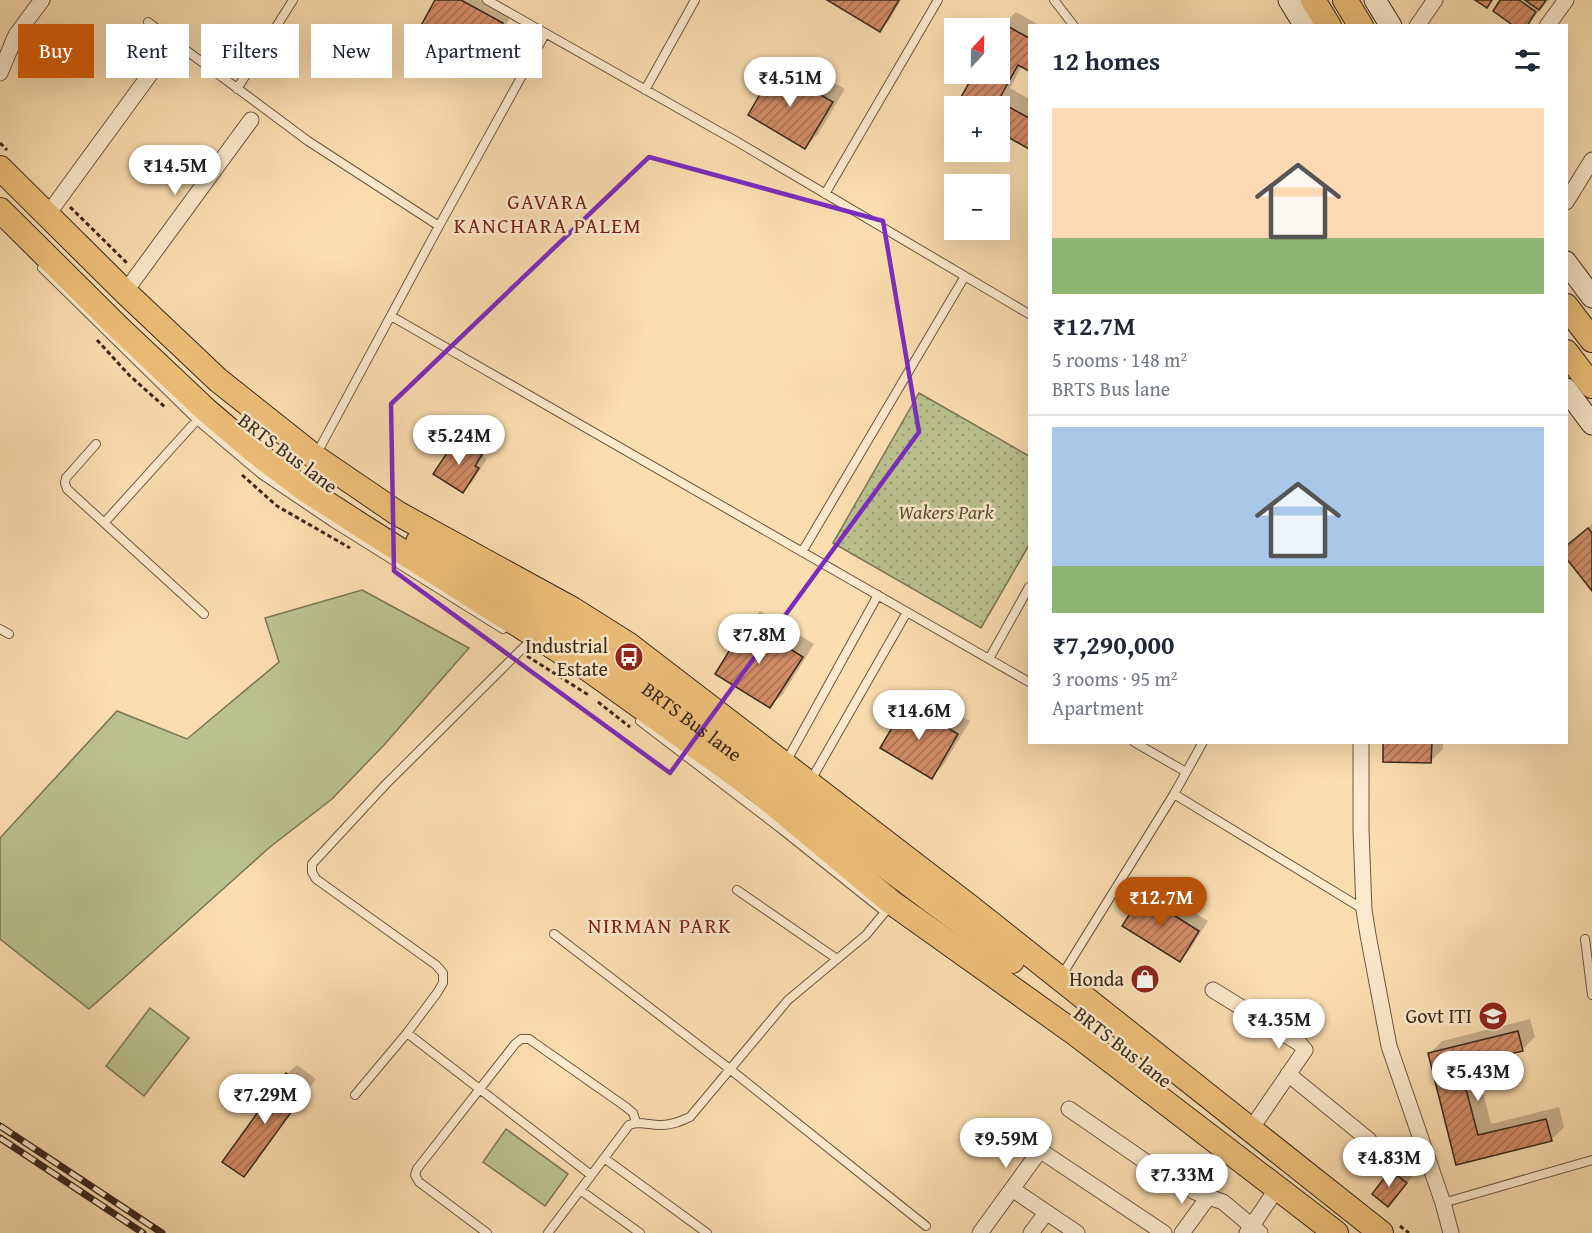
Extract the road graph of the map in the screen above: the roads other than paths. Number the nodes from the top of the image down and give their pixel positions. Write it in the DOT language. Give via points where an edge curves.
graph roads {
  1 [pos="42,0"];
  2 [pos="293,0"];
  3 [pos="488,0"];
  4 [pos="695,0"];
  5 [pos="938,0"];
  6 [pos="1054,0"];
  7 [pos="1289,0"];
  8 [pos="1312,0"];
  9 [pos="1344,0"];
  10 [pos="1375,0"];
  11 [pos="1435,0"];
  12 [pos="1566,0"];
  13 [pos="148,22"];
  14 [pos="1072,24"];
  15 [pos="1304,24"];
  16 [pos="1328,24"];
  17 [pos="1360,24"];
  18 [pos="1390,24"];
  19 [pos="1418,24"];
  20 [pos="1548,24"];
  21 [pos="545,34"];
  22 [pos="0,73"];
  23 [pos="147,78"];
  24 [pos="237,89"];
  25 [pos="645,90"];
  26 [pos="251,120"];
  27 [pos="1592,160"];
  28 [pos="1,177"];
  29 [pos="825,194"];
  30 [pos="1568,199"];
  31 [pos="0,210"];
  32 [pos="48,214"];
  33 [pos="439,226"];
  34 [pos="32,258"];
  35 [pos="1568,265"];
  36 [pos="965,276"];
  37 [pos="124,292"];
  38 [pos="1592,297"];
  39 [pos="1568,309"];
  40 [pos="1028,313"];
  41 [pos="391,316"];
  42 [pos="1592,340"];
  43 [pos="1568,355"];
  44 [pos="1592,386"];
  45 [pos="1568,392"];
  46 [pos="197,420"];
  47 [pos="1592,424"];
  48 [pos="96,444"];
  49 [pos="315,457"];
  50 [pos="104,523"];
  51 [pos="802,552"];
  52 [pos="1028,589"];
  53 [pos="878,595"];
  54 [pos="907,612"];
  55 [pos="204,614"];
  56 [pos="0,629"];
  57 [pos="508,632"];
  58 [pos="9,634"];
  59 [pos="528,644"];
  60 [pos="989,659"];
  61 [pos="1028,681"];
  62 [pos="629,712"];
  63 [pos="1137,744"];
  64 [pos="1202,744"];
  65 [pos="1361,744"];
  66 [pos="1186,772"];
  67 [pos="769,789"];
  68 [pos="1174,794"];
  69 [pos="794,807"];
  70 [pos="737,890"];
  71 [pos="1364,910"];
  72 [pos="554,934"];
  73 [pos="1585,939"];
  74 [pos="837,959"];
  75 [pos="1060,979"];
  76 [pos="1214,990"];
  77 [pos="1592,995"];
  78 [pos="407,1033"];
  79 [pos="731,1070"];
  80 [pos="1288,1074"];
  81 [pos="479,1089"];
  82 [pos="355,1095"];
  83 [pos="1069,1108"];
  84 [pos="636,1122"];
  85 [pos="1251,1129"];
  86 [pos="1369,1140"];
  87 [pos="603,1158"];
  88 [pos="1592,1160"];
  89 [pos="591,1175"];
  90 [pos="1278,1186"];
  91 [pos="1012,1189"];
  92 [pos="580,1190"];
  93 [pos="1209,1196"];
  94 [pos="1443,1203"];
  95 [pos="1046,1213"];
  96 [pos="926,1226"];
  97 [pos="1253,1231"];
  98 [pos="487,1233"];
  99 [pos="548,1233"];
  100 [pos="640,1233"];
  101 [pos="707,1233"];
  102 [pos="980,1233"];
  103 [pos="1031,1233"];
  104 [pos="1077,1233"];
  105 [pos="1164,1233"];
  106 [pos="1182,1233"];
  107 [pos="1336,1233"];
  108 [pos="1360,1233"];
  109 [pos="1381,1233"];
  110 [pos="1451,1233"];
  1 -- 22 [label="street" via="16,35"];
  2 -- 24 [label="lane"];
  3 -- 21 [label="lane"];
  4 -- 25 [label="lane"];
  5 -- 29 [label="lane"];
  6 -- 14 [label="lane"];
  7 -- 15 [label="street"];
  8 -- 16 [label="main road"];
  9 -- 17 [label="main road"];
  10 -- 18 [label="street"];
  11 -- 19 [label="street"];
  12 -- 20 [label="street"];
  13 -- 24 [label="lane"];
  21 -- 25 [label="lane"];
  21 -- 33 [label="lane"];
  23 -- 32 [label="street"];
  24 -- 33 [label="lane" via="308,141"];
  25 -- 29 [label="lane"];
  26 -- 37 [label="street"];
  27 -- 30 [label="street"];
  28 -- 32 [label="main road"];
  28 -- 67 [label="main road, BRTS Bus lane" via="129,317 258,431 391,526 619,668"];
  29 -- 36 [label="lane"];
  31 -- 59 [label="main road" via="119,328 254,451"];
  32 -- 37 [label="main road"];
  33 -- 41 [label="lane"];
  34 -- 46 [label="lane"];
  35 -- 38 [label="street"];
  36 -- 40 [label="lane"];
  36 -- 51 [label="lane"];
  37 -- 49 [label="main road" via="218,380"];
  39 -- 42 [label="main road"];
  41 -- 49 [label="lane"];
  41 -- 51 [label="lane"];
  43 -- 44 [label="main road"];
  45 -- 47 [label="street"];
  46 -- 50 [label="lane"];
  46 -- 57 [label="lane" via="261,474"];
  48 -- 50 [label="lane" via="65,483"];
  49 -- 67 [label="main road" via="397,513 572,609 629,645"];
  50 -- 55 [label="lane"];
  51 -- 53 [label="lane"];
  52 -- 60 [label="lane"];
  53 -- 54 [label="lane"];
  53 -- 67 [label="lane"];
  54 -- 60 [label="lane"];
  54 -- 69 [label="lane"];
  56 -- 58 [label="lane"];
  59 -- 67 [label="main road" via="588,669"];
  59 -- 78 [label="lane" via="386,784 312,864 316,879 443,973 443,983"];
  60 -- 61 [label="lane"];
  62 -- 67 [label="lane"];
  63 -- 66 [label="lane"];
  64 -- 66 [label="lane"];
  65 -- 71 [label="street"];
  66 -- 68 [label="lane"];
  67 -- 69 [label="main road"];
  67 -- 69 [label="main road"];
  68 -- 71 [label="lane"];
  68 -- 75 [label="lane"];
  69 -- 74 [label="lane" via="885,912 866,935"];
  69 -- 75 [label="main road"];
  69 -- 90 [label="main road" via="891,902 1076,1034"];
  69 -- 108 [label="main road, BRTS Bus lane" via="939,905"];
  70 -- 74 [label="lane"];
  71 -- 94 [label="street" via="1389,1046"];
  72 -- 79 [label="lane"];
  73 -- 77 [label="lane"];
  74 -- 79 [label="lane" via="788,1000"];
  75 -- 85 [label="main road"];
  76 -- 80 [label="street" via="1303,1046 1305,1050"];
  78 -- 81 [label="lane"];
  78 -- 82 [label="lane"];
  79 -- 84 [label="lane" via="690,1117 662,1125"];
  79 -- 96 [label="lane"];
  80 -- 85 [label="street"];
  80 -- 86 [label="street"];
  81 -- 84 [label="lane" via="515,1044 529,1039 626,1107"];
  81 -- 89 [label="lane"];
  81 -- 98 [label="lane" via="415,1175 418,1182"];
  83 -- 93 [label="street" via="1146,1162 1195,1192"];
  84 -- 87 [label="lane" via="629,1125"];
  85 -- 109 [label="main road"];
  87 -- 89 [label="lane"];
  87 -- 101 [label="lane"];
  88 -- 94 [label="lane"];
  89 -- 92 [label="lane"];
  90 -- 97 [label="street"];
  90 -- 107 [label="main road"];
  91 -- 95 [label="street"];
  91 -- 102 [label="street"];
  91 -- 105 [label="street" via="1036,1156 1044,1153"];
  92 -- 99 [label="lane"];
  92 -- 100 [label="lane"];
  93 -- 97 [label="street" via="1223,1202"];
  93 -- 106 [label="street"];
  94 -- 110 [label="street"];
  95 -- 103 [label="street"];
  95 -- 104 [label="street"];
}
